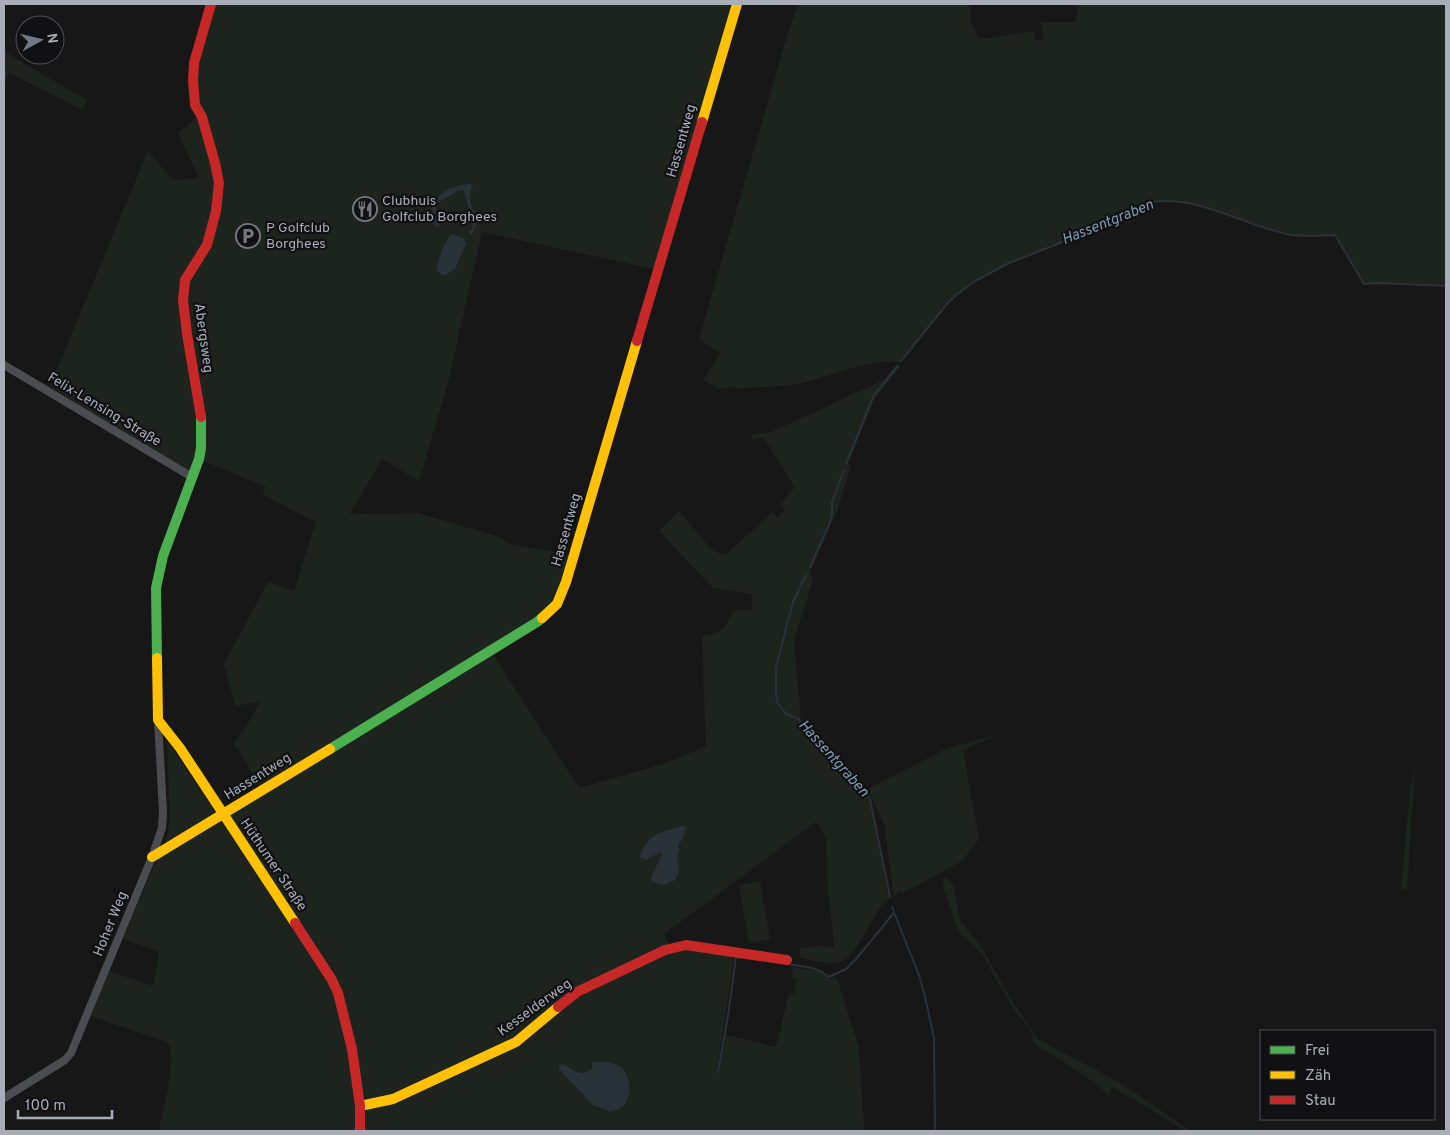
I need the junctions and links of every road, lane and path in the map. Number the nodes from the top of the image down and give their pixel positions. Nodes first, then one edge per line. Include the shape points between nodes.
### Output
1 (211, 4) edge
2 (737, 4) edge
3 (4, 365) edge
4 (192, 476) junction
5 (158, 720) junction
6 (223, 815) junction
7 (152, 857) junction
8 (787, 960) dead end
9 (4, 1098) edge
10 (360, 1106) junction
11 (360, 1131) edge

1 - 4 street, Abergsweg via 194,63 193,80 195,105 202,117 219,183 207,245 185,280 183,300 202,422 199,459
2 - 6 street, Hassentweg via 566,582 556,604 529,626
3 - 4 street, Felix-Lensing-Straße
4 - 5 street via 163,556 156,588
5 - 6 street, Hüthumer Straße
5 - 7 street, Hoher Weg via 163,812 162,828
6 - 7 street, Hassentweg
6 - 10 street, Hüthumer Straße via 338,993 352,1049
7 - 9 street, Hoher Weg via 72,1053
8 - 10 street, Kesselderweg via 686,946 666,950 577,992 516,1042 393,1099
10 - 11 street, Hüthumer Straße

